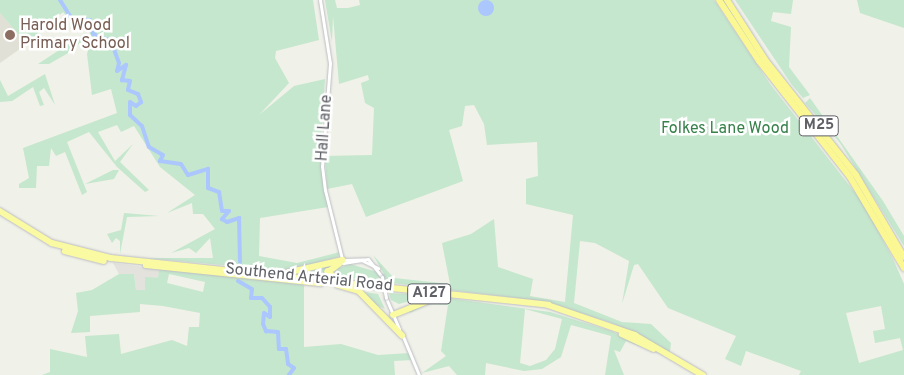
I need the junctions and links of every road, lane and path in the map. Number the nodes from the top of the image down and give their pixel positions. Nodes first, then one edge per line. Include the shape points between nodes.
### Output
1 (320, 0) edge
2 (719, 0) edge
3 (727, 0) edge
4 (866, 201) junction
5 (0, 210) edge
6 (0, 215) edge
7 (904, 257) edge
8 (344, 259) junction
9 (378, 268) junction
10 (904, 268) edge
11 (274, 274) junction
12 (904, 275) edge
13 (361, 283) junction
14 (338, 285) junction
15 (443, 295) junction
16 (392, 313) junction
17 (380, 317) junction
18 (402, 335) junction
19 (419, 375) edge
20 (697, 375) edge
21 (703, 375) edge

1 - 8 street, Hall Lane via 330,63 323,180
2 - 4 highway, M25 via 752,52
3 - 7 highway, M25 via 759,52 853,171
4 - 10 highway, M25
4 - 12 highway, M25
5 - 11 highway, Southend Arterial Road / A127 via 52,243 92,254
6 - 14 highway, Southend Arterial Road / A127 via 51,246 90,258
8 - 9 street via 361,260
8 - 9 street via 366,258
8 - 11 highway
8 - 13 highway via 330,268 329,275
9 - 16 street, bridge
11 - 13 highway, Southend Arterial Road / A127
13 - 21 highway, Southend Arterial Road / A127 via 496,297 562,309 635,335
14 - 15 highway, Southend Arterial Road / A127
14 - 17 highway, A127 via 359,291
15 - 16 highway, A127
15 - 20 highway, Southend Arterial Road / A127 via 568,314 638,341
16 - 17 highway, A127
16 - 18 street
17 - 18 highway, A127
18 - 19 street

